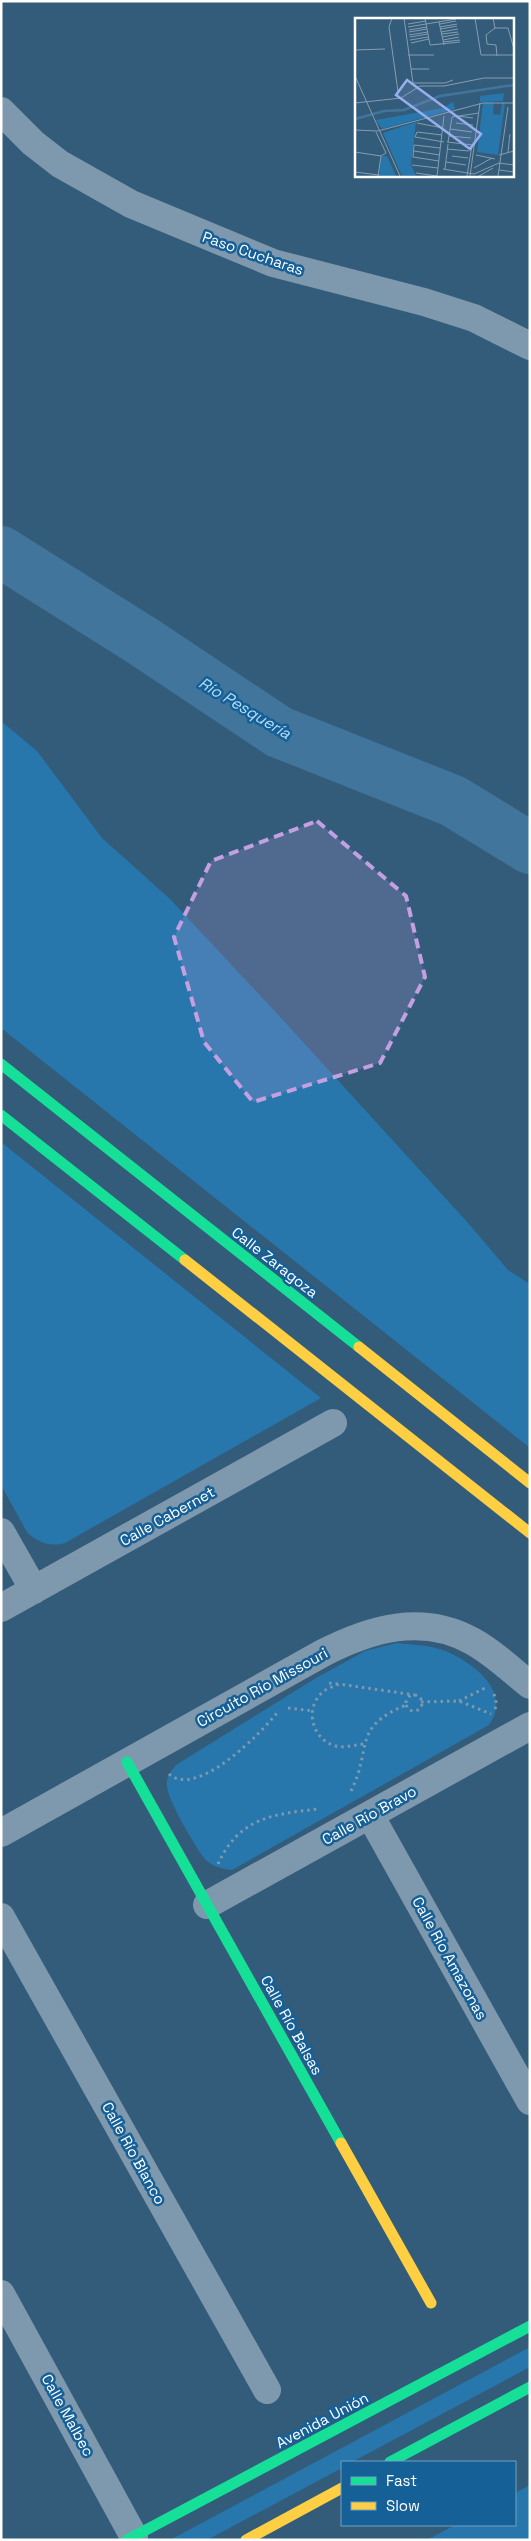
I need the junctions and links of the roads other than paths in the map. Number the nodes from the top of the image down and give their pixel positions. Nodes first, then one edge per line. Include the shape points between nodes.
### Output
1 (1, 110) edge
2 (530, 346) edge
3 (1, 1064) edge
4 (1, 1114) edge
5 (333, 1424) dead end
6 (530, 1483) edge
7 (1, 1532) edge
8 (530, 1533) edge
9 (34, 1590) junction
10 (1, 1608) edge
11 (530, 1686) edge
12 (530, 1726) edge
13 (127, 1762) junction
14 (370, 1815) junction
15 (1, 1832) edge
16 (207, 1905) junction
17 (1, 1917) edge
18 (530, 2101) edge
19 (1, 2294) edge
20 (431, 2302) dead end
21 (530, 2326) edge
22 (530, 2388) edge
23 (266, 2390) dead end
24 (392, 2461) edge
25 (341, 2489) edge
26 (132, 2539) edge
27 (246, 2540) edge

1 - 2 street, Paso Cucharas via 33,143 60,164 132,204 273,263 474,318
3 - 6 street, Calle Zaragoza via 402,1388
4 - 8 street via 383,1411
5 - 9 street, Calle Cabernet
7 - 9 street
9 - 10 street, Calle Cabernet
11 - 13 street, Circuito Río Missouri via 490,1653 463,1637 416,1626 386,1628 362,1634 322,1653
12 - 14 street, Calle Río Bravo
13 - 15 street, Circuito Río Missouri
13 - 16 street, Calle Río Balsas
14 - 16 street, Calle Río Bravo
14 - 18 street, Calle Río Amazonas
16 - 20 street, Calle Río Balsas
17 - 23 street, Calle Río Blanco
19 - 26 street, Calle Malbec
21 - 26 street, Avenida Unión
22 - 24 street
25 - 27 street

